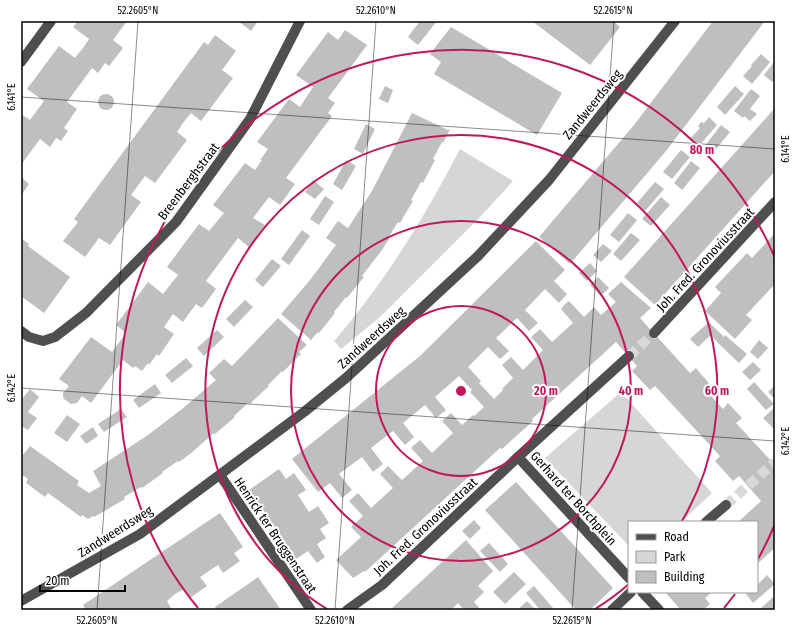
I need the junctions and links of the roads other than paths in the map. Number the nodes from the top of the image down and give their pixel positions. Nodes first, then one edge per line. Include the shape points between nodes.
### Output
1 (51, 21) edge
2 (300, 21) edge
3 (673, 22) edge
4 (21, 62) edge
5 (775, 202) edge
6 (21, 331) edge
7 (654, 333) tunnel mouth
8 (629, 356) tunnel mouth
9 (518, 457) junction
10 (220, 474) junction
11 (726, 505) tunnel mouth
12 (707, 521) edge
13 (628, 577) edge
14 (631, 593) edge
15 (643, 593) edge
16 (21, 601) edge
17 (311, 610) edge
18 (347, 610) edge
19 (612, 610) edge
20 (659, 610) edge

1 - 4 street
2 - 6 street, Breenberghstraat via 250,119 176,222 86,313 55,337 43,341 29,337
3 - 10 street, Zandweerdsweg via 549,180 478,256 346,378
5 - 7 street, Joh. Fred. Gronoviusstraat
8 - 9 street, Gerhard ter Borchplein
9 - 13 street, Gerhard ter Borchplein
9 - 18 street, Joh. Fred. Gronoviusstraat via 382,585
10 - 16 street, Zandweerdsweg via 140,534
10 - 17 street, Henrick ter Bruggenstraat
11 - 12 street
14 - 19 street
15 - 20 street

